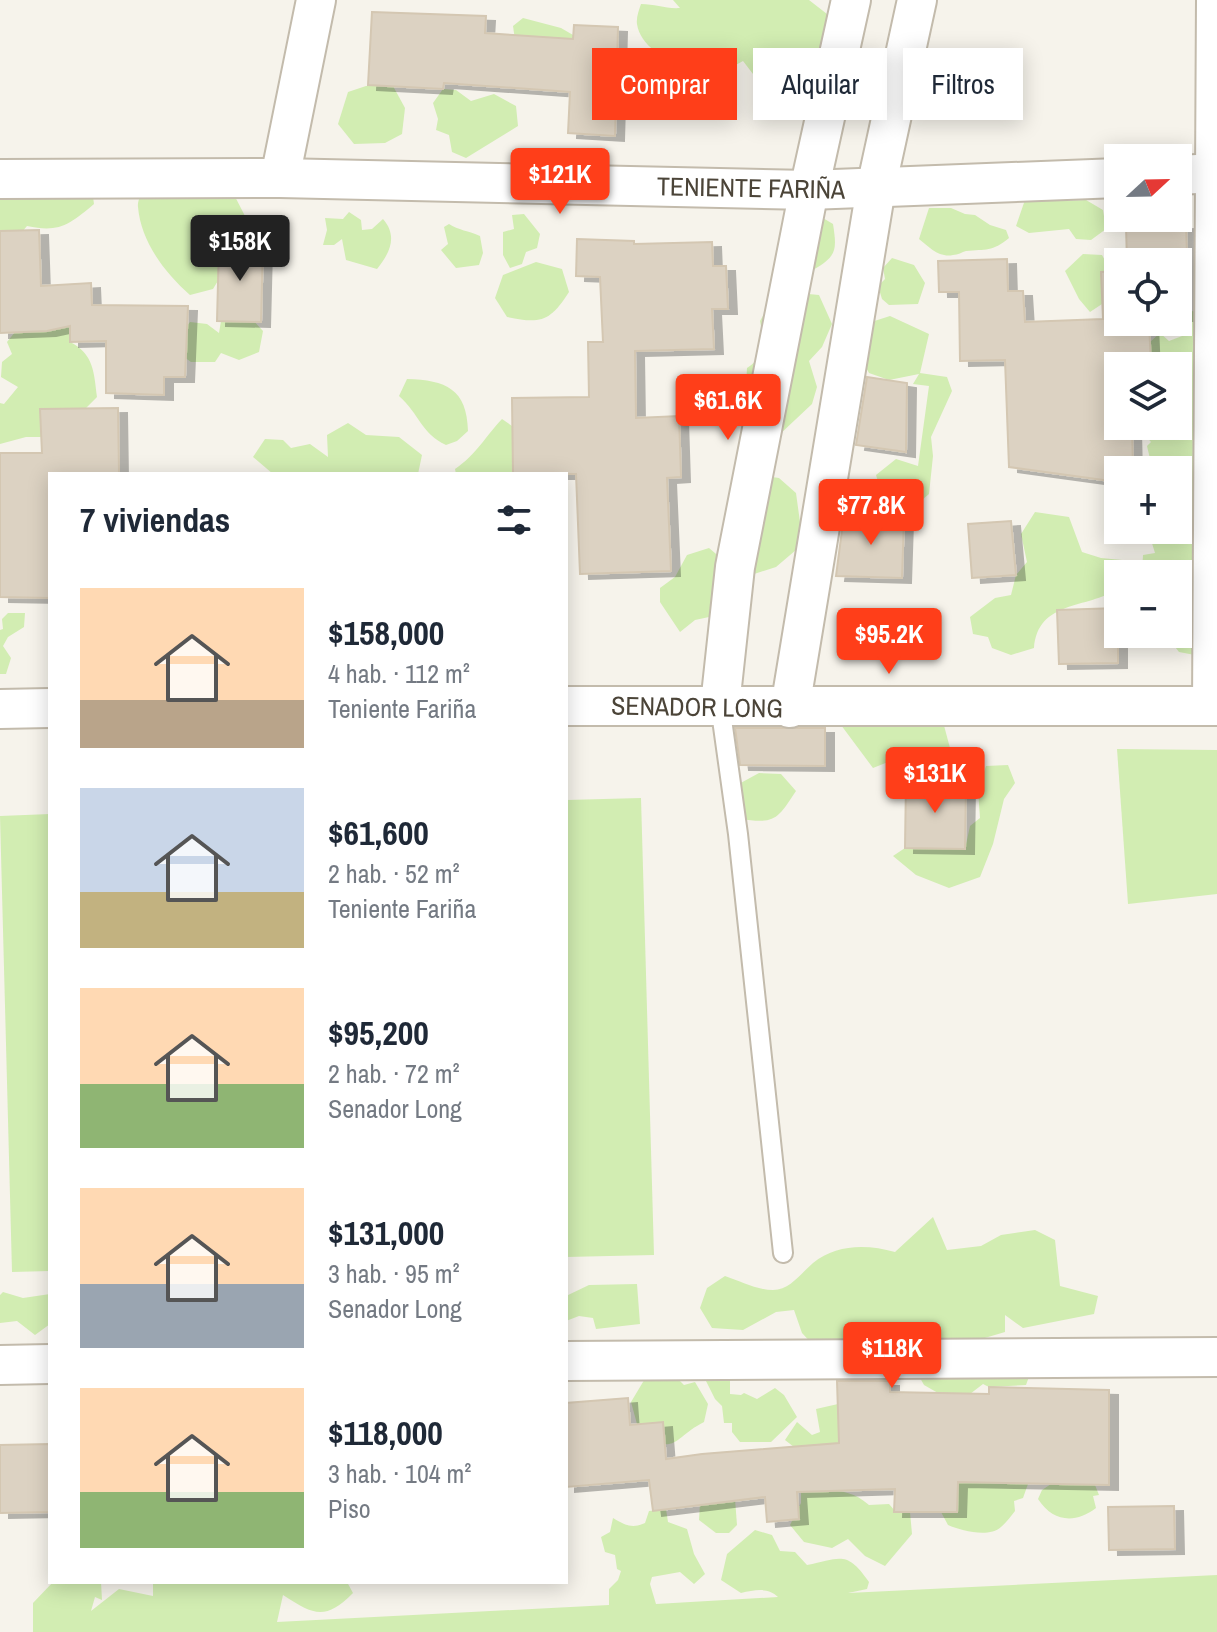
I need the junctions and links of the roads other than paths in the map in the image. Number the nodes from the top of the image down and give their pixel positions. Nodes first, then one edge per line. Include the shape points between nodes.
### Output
1 (316, 0) edge
2 (851, 0) edge
3 (917, 0) edge
4 (1216, 0) edge
5 (1217, 173) edge
6 (1192, 174) edge
7 (280, 178) junction
8 (0, 179) edge
9 (1104, 179) edge
10 (876, 188) junction
11 (809, 190) junction
12 (720, 705) junction
13 (568, 706) edge
14 (1215, 706) edge
15 (48, 708) edge
16 (790, 708) junction
17 (0, 709) edge
18 (783, 1253) dead end
19 (1217, 1357) edge
20 (568, 1361) edge
21 (48, 1364) edge
22 (0, 1365) edge

1 - 7 street
2 - 11 street
3 - 10 street
4 - 5 street
5 - 6 street
5 - 14 street
7 - 8 street, TENIENTE FARIÑA
7 - 11 street, TENIENTE FARIÑA
9 - 10 street, TENIENTE FARIÑA
10 - 11 street, TENIENTE FARIÑA
10 - 16 street
11 - 12 street via 735,567
12 - 13 street, SENADOR LONG
12 - 16 street, SENADOR LONG
12 - 18 lane
14 - 16 street, SENADOR LONG
15 - 17 street
19 - 20 street
21 - 22 street

